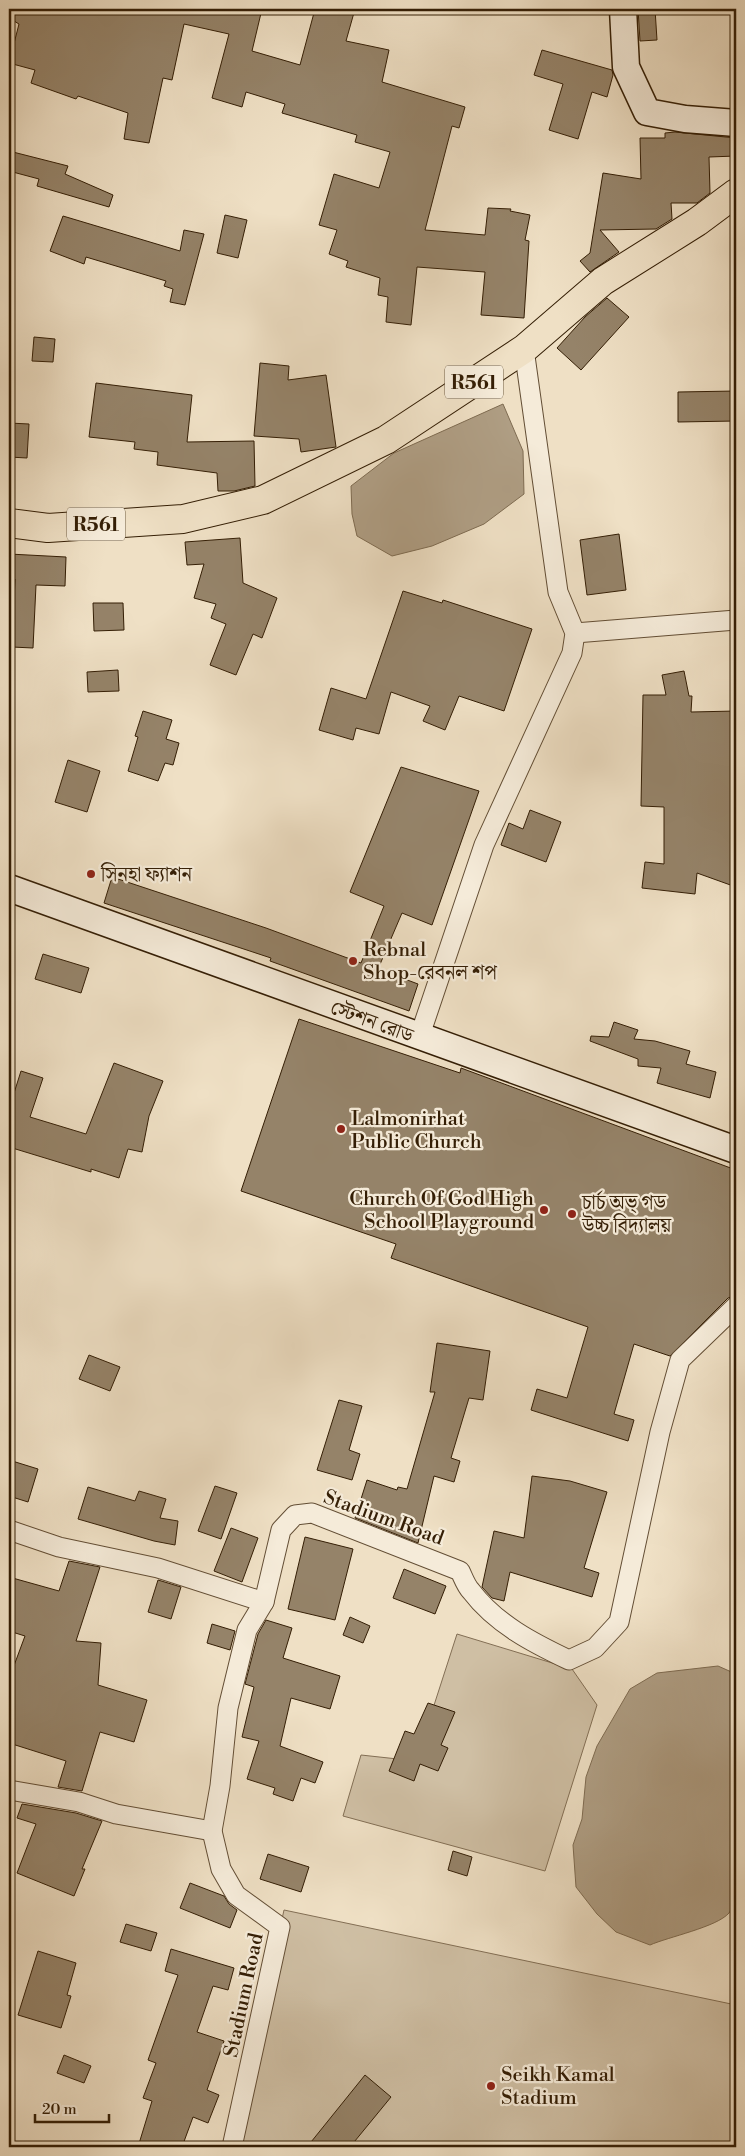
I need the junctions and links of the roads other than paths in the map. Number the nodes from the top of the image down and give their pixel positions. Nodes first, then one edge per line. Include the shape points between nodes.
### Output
1 (622, 9) edge
2 (736, 123) edge
3 (736, 193) edge
4 (524, 349) junction
5 (9, 524) edge
6 (736, 620) edge
7 (575, 633) junction
8 (9, 888) edge
9 (420, 1038) junction
10 (736, 1150) edge
11 (736, 1306) edge
12 (9, 1530) edge
13 (264, 1602) junction
14 (9, 1790) edge
15 (212, 1831) junction
16 (232, 2147) edge

1 - 2 main road via 626,67 647,112
3 - 4 main road, R561 via 697,222 603,281
4 - 5 main road, R561 via 386,440 262,500 183,519 48,528
4 - 7 street via 558,592
6 - 7 street
7 - 9 street via 572,653 484,845
8 - 9 main road, স্টেশন রোড
9 - 10 main road, স্টেশন রোড
11 - 13 street, Stadium Road via 680,1360 660,1432 619,1622 596,1648 569,1660 552,1652 526,1639 494,1614 470,1591 460,1571 312,1513 296,1516 281,1530
12 - 13 street via 59,1547 158,1568
13 - 15 street, Stadium Road via 247,1630 228,1708
14 - 15 street
15 - 16 street, Stadium Road via 221,1869 236,1895 280,1927

